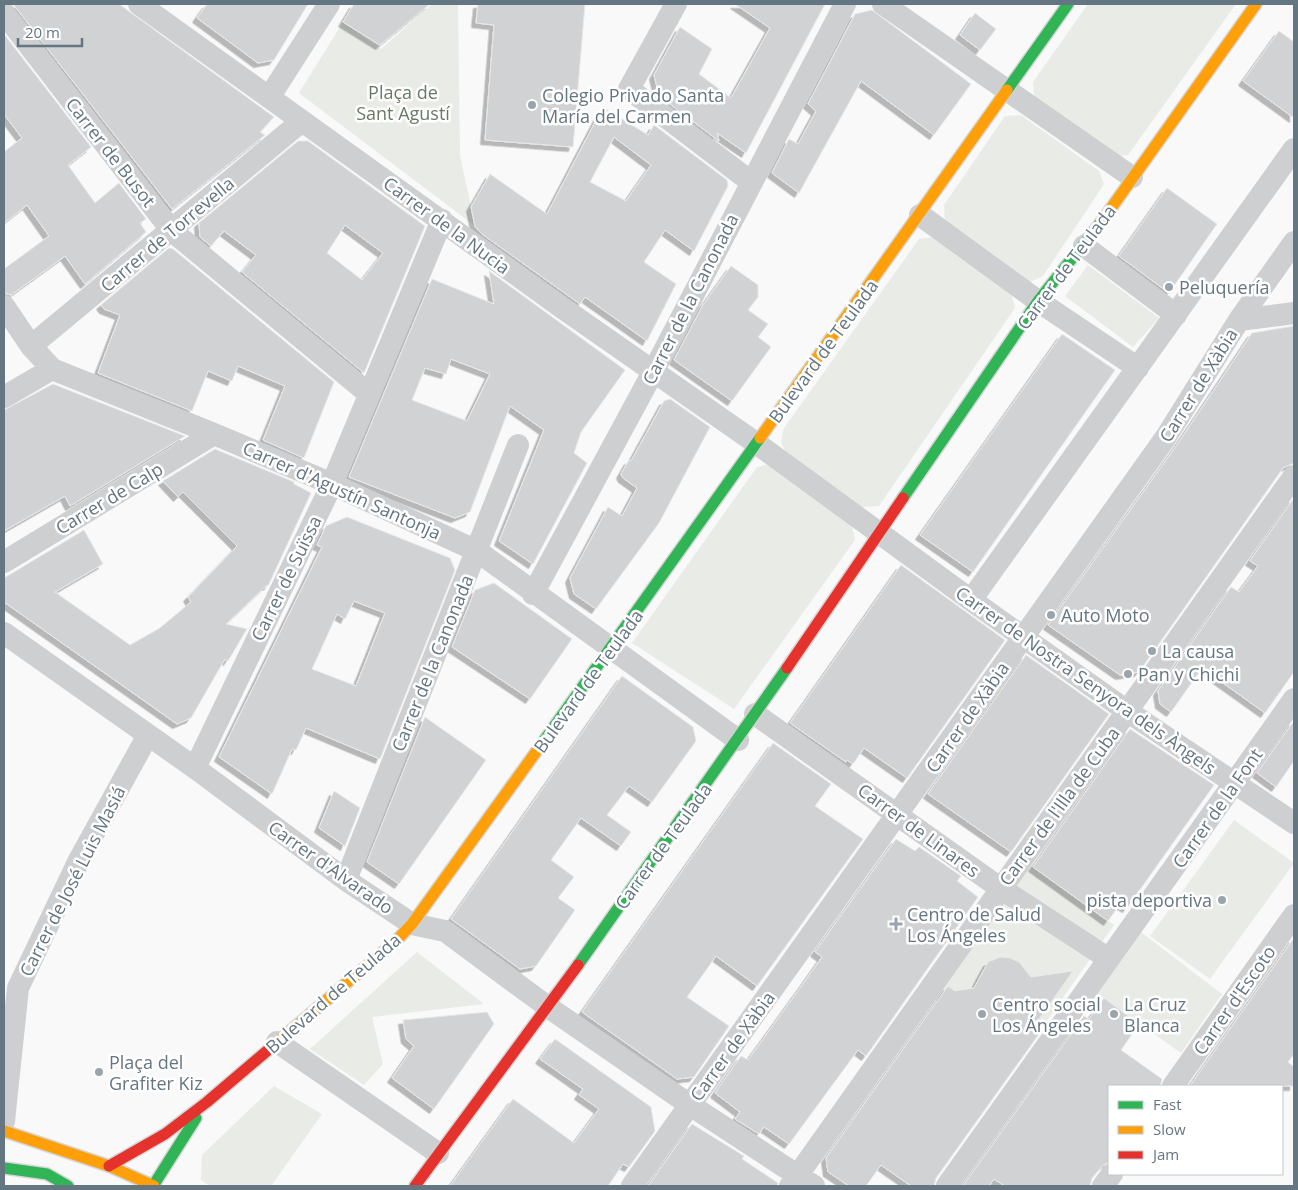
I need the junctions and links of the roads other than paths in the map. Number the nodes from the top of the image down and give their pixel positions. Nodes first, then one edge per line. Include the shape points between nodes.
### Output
1 (329, 4) edge
2 (676, 4) edge
3 (845, 4) edge
4 (882, 4) edge
5 (1068, 4) edge
6 (1256, 4) edge
7 (146, 6) edge
8 (4, 14) edge
9 (1007, 91) junction
10 (270, 96) junction
11 (302, 121) junction
12 (1294, 149) edge
13 (1132, 177) junction
14 (751, 182) junction
15 (920, 215) junction
16 (442, 220) junction
17 (172, 231) junction
18 (1294, 242) edge
19 (1084, 246) junction
20 (1038, 301) junction
21 (4, 306) edge
22 (1294, 312) edge
23 (1176, 315) junction
24 (1238, 320) junction
25 (31, 346) junction
26 (1138, 368) junction
27 (52, 369) junction
28 (653, 372) junction
29 (369, 394) junction
30 (4, 397) edge
31 (214, 434) junction
32 (756, 443) junction
33 (518, 445) dead end
34 (1294, 476) edge
35 (332, 484) junction
36 (880, 534) junction
37 (477, 551) junction
38 (4, 562) edge
39 (533, 594) junction
40 (971, 600) junction
41 (4, 633) edge
42 (1024, 636) junction
43 (611, 649) junction
44 (1294, 699) edge
45 (1127, 710) junction
46 (755, 714) junction
47 (148, 735) junction
48 (738, 740) junction
49 (195, 768) junction
50 (1234, 784) junction
51 (898, 814) junction
52 (1294, 824) edge
53 (346, 880) junction
54 (1000, 888) junction
55 (1294, 915) edge
56 (412, 924) junction
57 (1109, 959) junction
58 (548, 1006) junction
59 (277, 1042) junction
60 (1175, 1085) edge
61 (207, 1102) junction
62 (690, 1105) junction
63 (4, 1121) edge
64 (4, 1131) edge
65 (438, 1153) junction
66 (109, 1166) junction
67 (4, 1168) edge
68 (1111, 1175) edge
69 (801, 1182) edge
70 (68, 1186) edge
71 (153, 1186) edge
72 (415, 1186) edge
73 (632, 1186) edge
74 (947, 1186) edge
75 (1103, 1186) edge

1 - 10 street
2 - 14 street via 629,89
3 - 14 street, Carrer de la Canonada
4 - 9 street
5 - 9 main road, Bulevard de Teulada
6 - 13 main road, Carrer de Teulada
7 - 10 street, Carrer de la Nucia
8 - 17 street, Carrer de Busot
9 - 13 street
9 - 15 main road, Bulevard de Teulada
10 - 11 street, Carrer de la Nucia
11 - 16 street, Carrer de la Nucia
11 - 17 street, Carrer de Torrevella
12 - 23 street
13 - 19 main road, Carrer de Teulada
14 - 28 street, Carrer de la Canonada
15 - 20 street
15 - 32 main road, Bulevard de Teulada
16 - 28 street, Carrer de la Nucia
16 - 29 street, Carrer de Suïssa
17 - 25 street, Carrer de Torrevella
17 - 29 street, Carrer de Busot
18 - 24 street, Carrer de Xàbia
19 - 20 main road, Carrer de Teulada
19 - 23 street
20 - 26 street
20 - 36 main road, Carrer de Teulada
21 - 25 street
22 - 24 street
23 - 26 street
24 - 42 street, Carrer de Xàbia via 1166,437
25 - 27 street
26 - 40 street
27 - 30 street
27 - 31 street, Carrer d'Agustín Santonja
28 - 32 street, Carrer de la Nucia
28 - 39 street, Carrer de la Canonada
29 - 35 street, Carrer de Suïssa
31 - 35 street, Carrer d'Agustín Santonja
31 - 38 street, Carrer de Calp
32 - 36 street
32 - 43 main road, Bulevard de Teulada
33 - 37 street, Carrer de la Canonada
34 - 45 street, Carrer de l'Illa de Cuba
35 - 37 street, Carrer d'Agustín Santonja
35 - 49 street, Carrer de Suïssa
36 - 40 street, Carrer de Nostra Senyora dels Àngels
36 - 46 main road, Carrer de Teulada
37 - 39 street, Carrer d'Agustín Santonja
37 - 53 street, Carrer de la Canonada
39 - 43 street, Carrer d'Agustín Santonja
40 - 42 street, Carrer de Nostra Senyora dels Àngels
41 - 47 street, Carrer d'Alvarado
42 - 45 street, Carrer de Nostra Senyora dels Àngels
42 - 51 street, Carrer de Xàbia
43 - 48 street, Carrer d'Agustín Santonja
43 - 56 main road, Bulevard de Teulada
44 - 50 street, Carrer de la Font
45 - 50 street, Carrer de Nostra Senyora dels Àngels
45 - 54 street, Carrer de l'Illa de Cuba
46 - 48 main road, Carrer de Teulada
46 - 51 street, Carrer de Linares
47 - 49 street, Carrer d'Alvarado
47 - 63 street, Carrer de José Luis Masiá via 79,860 18,988
48 - 58 main road, Carrer de Teulada
49 - 53 street, Carrer d'Alvarado
50 - 52 street, Carrer de Nostra Senyora dels Àngels
50 - 57 street, Carrer de la Font
51 - 54 street, Carrer de Linares
51 - 62 street, Carrer de Xàbia
53 - 56 street, Carrer d'Alvarado
54 - 57 street, Carrer de Linares
54 - 69 street, Carrer de l'Illa de Cuba
55 - 60 street, Carrer d'Escoto
56 - 58 street, Carrer d'Alvarado via 444,931
56 - 59 main road, Bulevard de Teulada
57 - 74 street, Carrer de la Font
58 - 62 street, Carrer d'Alvarado
58 - 65 main road, Carrer de Teulada
59 - 61 main road, Bulevard de Teulada
59 - 65 street
61 - 66 main road, Bulevard de Teulada via 164,1134
61 - 71 main road, Bulevard de Teulada
62 - 69 street, Carrer d'Alvarado
62 - 73 street, Carrer de Xàbia
64 - 66 main road
65 - 72 main road, Carrer de Teulada
66 - 71 main road
67 - 70 main road via 47,1174
68 - 75 street

